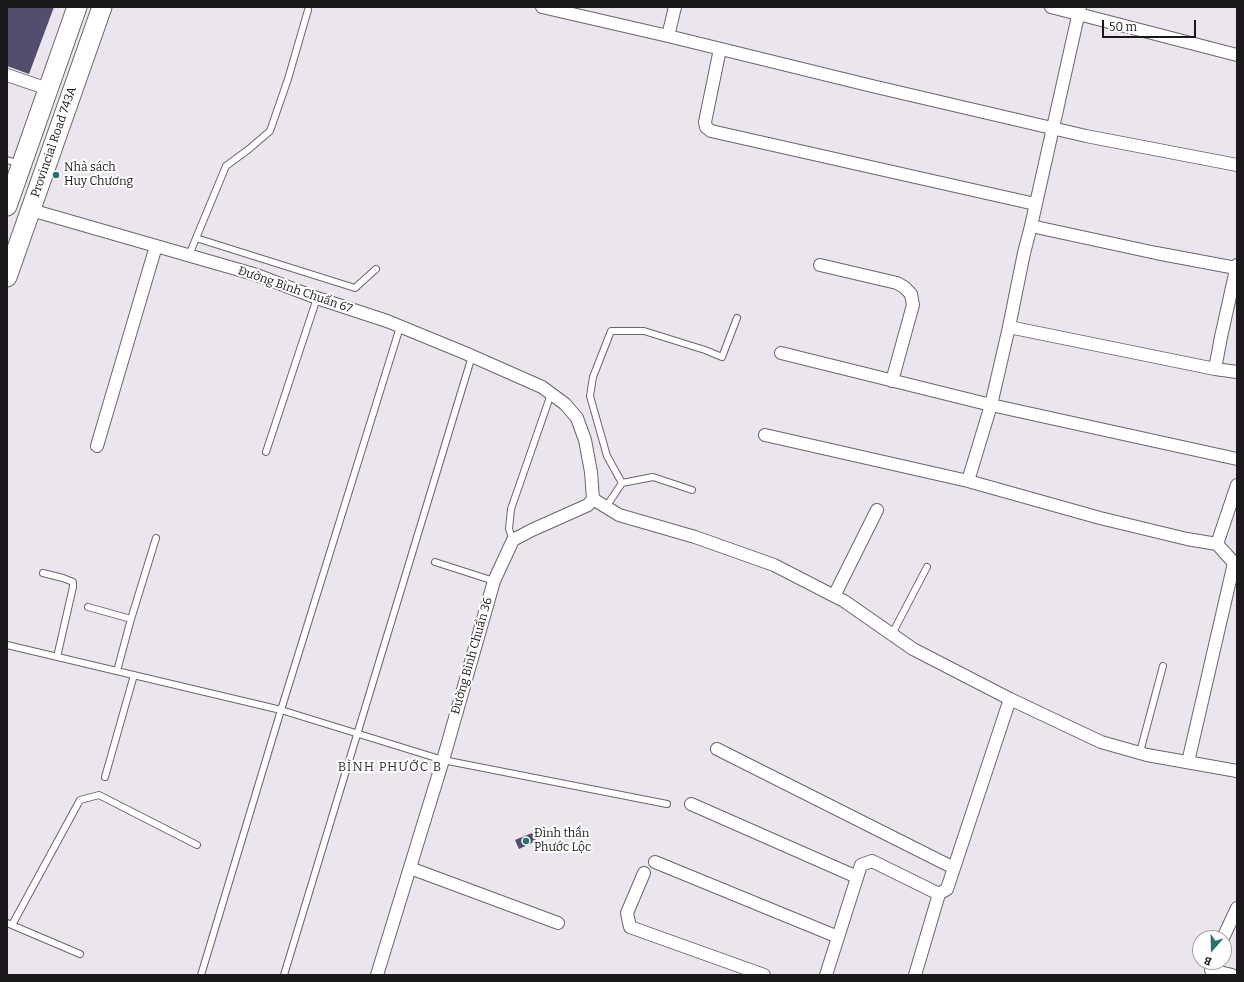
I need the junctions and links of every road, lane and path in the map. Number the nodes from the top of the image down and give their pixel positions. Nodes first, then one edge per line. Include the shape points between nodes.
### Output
1 (77, 7) edge
2 (102, 7) edge
3 (542, 7) edge
4 (675, 7) edge
5 (1051, 7) edge
6 (308, 10) dead end
7 (1079, 11) edge
8 (668, 36) junction
9 (720, 49) junction
10 (1237, 55) edge
11 (7, 75) edge
12 (48, 89) junction
13 (1053, 128) junction
14 (14, 163) edge
15 (1237, 165) edge
16 (1035, 204) junction
17 (7, 206) edge
18 (30, 210) junction
19 (1031, 226) junction
20 (196, 238) junction
21 (156, 246) junction
22 (189, 255) junction
23 (820, 265) dead end
24 (1237, 266) edge
25 (376, 268) dead end
26 (7, 277) edge
27 (317, 298) junction
28 (737, 318) dead end
29 (400, 327) junction
30 (1009, 327) junction
31 (781, 354) dead end
32 (472, 356) junction
33 (1215, 369) junction
34 (1237, 372) edge
35 (892, 381) junction
36 (551, 394) junction
37 (991, 405) junction
38 (765, 435) dead end
39 (97, 446) dead end
40 (266, 452) dead end
41 (1237, 460) edge
42 (968, 482) junction
43 (622, 483) junction
44 (1237, 485) edge
45 (692, 490) dead end
46 (593, 499) junction
47 (606, 507) junction
48 (877, 510) dead end
49 (156, 538) dead end
50 (513, 540) junction
51 (1217, 544) junction
52 (434, 562) dead end
53 (927, 567) dead end
54 (43, 573) dead end
55 (494, 581) junction
56 (834, 596) junction
57 (88, 607) dead end
58 (132, 619) junction
59 (892, 634) junction
60 (7, 646) edge
61 (57, 657) junction
62 (1164, 666) dead end
63 (117, 671) junction
64 (134, 675) junction
65 (1010, 699) junction
66 (281, 710) junction
67 (358, 734) junction
68 (717, 749) dead end
69 (1140, 752) junction
70 (443, 760) junction
71 (1188, 762) junction
72 (1237, 771) edge
73 (104, 777) dead end
74 (667, 804) dead end
75 (690, 804) dead end
76 (196, 846) dead end
77 (655, 862) dead end
78 (410, 868) junction
79 (954, 868) junction
80 (644, 874) dead end
81 (857, 877) junction
82 (939, 894) junction
83 (1237, 908) edge
84 (558, 923) dead end
85 (9, 924) edge
86 (1227, 930) edge
87 (838, 937) junction
88 (80, 954) dead end
89 (1214, 970) edge
90 (201, 975) edge
91 (284, 975) edge
92 (377, 975) edge
93 (764, 975) edge
94 (826, 975) edge
95 (915, 975) edge
96 (1232, 975) edge

1 - 12 main road, Provincial Road 743A
2 - 18 main road, Provincial Road 743A
3 - 8 street
4 - 8 street
5 - 7 street
6 - 20 lane via 270,131 226,166
7 - 10 street
7 - 13 street
8 - 9 street
9 - 13 street
9 - 16 street via 705,122 711,131
11 - 12 street
12 - 14 main road, Provincial Road 743A
13 - 15 street
13 - 16 street
14 - 17 main road, Provincial Road 743A
16 - 19 street
18 - 21 street, Đường Bình Chuẩn 67
18 - 26 main road, Provincial Road 743A
19 - 24 street
19 - 30 street
20 - 22 lane
20 - 25 lane via 355,288
21 - 22 street, Đường Bình Chuẩn 67
21 - 39 street
22 - 27 street, Đường Bình Chuẩn 67 via 257,275
23 - 35 street via 897,283 911,294 913,305
24 - 33 street
27 - 29 street, Đường Bình Chuẩn 67
27 - 40 lane
28 - 43 lane via 722,357 644,331 611,331 593,377 590,396 607,456
29 - 32 street, Đường Bình Chuẩn 67
29 - 66 lane
30 - 33 street
30 - 37 street
31 - 35 street
32 - 36 street, Đường Bình Chuẩn 67 via 542,387
32 - 67 lane
33 - 34 street
35 - 37 street
36 - 46 street via 565,404 577,418 585,440
36 - 50 lane via 511,509 508,529
37 - 41 street
37 - 42 street
38 - 42 street
42 - 51 street via 1180,538
43 - 45 lane via 653,477
43 - 47 lane
44 - 51 street
46 - 47 street
46 - 50 street via 588,505
47 - 56 street via 619,515 695,537 774,565
48 - 56 street
49 - 58 lane
50 - 55 street, Đường Bình Chuẩn 36
51 - 71 street via 1234,564
52 - 55 lane
53 - 59 lane
54 - 61 lane via 73,582
55 - 70 street, Đường Bình Chuẩn 36
56 - 59 street
57 - 58 lane
58 - 63 lane
59 - 65 street via 913,649
60 - 61 lane
61 - 63 lane
62 - 69 lane
63 - 64 lane
64 - 66 lane
64 - 73 lane
65 - 69 street via 1101,742
65 - 79 street
66 - 67 lane
66 - 90 lane
67 - 70 lane
67 - 91 lane
68 - 79 street
69 - 71 street
70 - 74 lane
70 - 78 street, Đường Bình Chuẩn 36
71 - 72 street
75 - 81 street
76 - 85 lane via 99,795 80,800
77 - 87 street
78 - 84 street
78 - 92 street, Đường Bình Chuẩn 36
79 - 82 street via 947,889
80 - 93 street via 627,913 630,927
81 - 82 street via 861,865 872,861
81 - 87 street
82 - 95 street
83 - 86 street
85 - 88 lane
87 - 94 street
89 - 96 street

